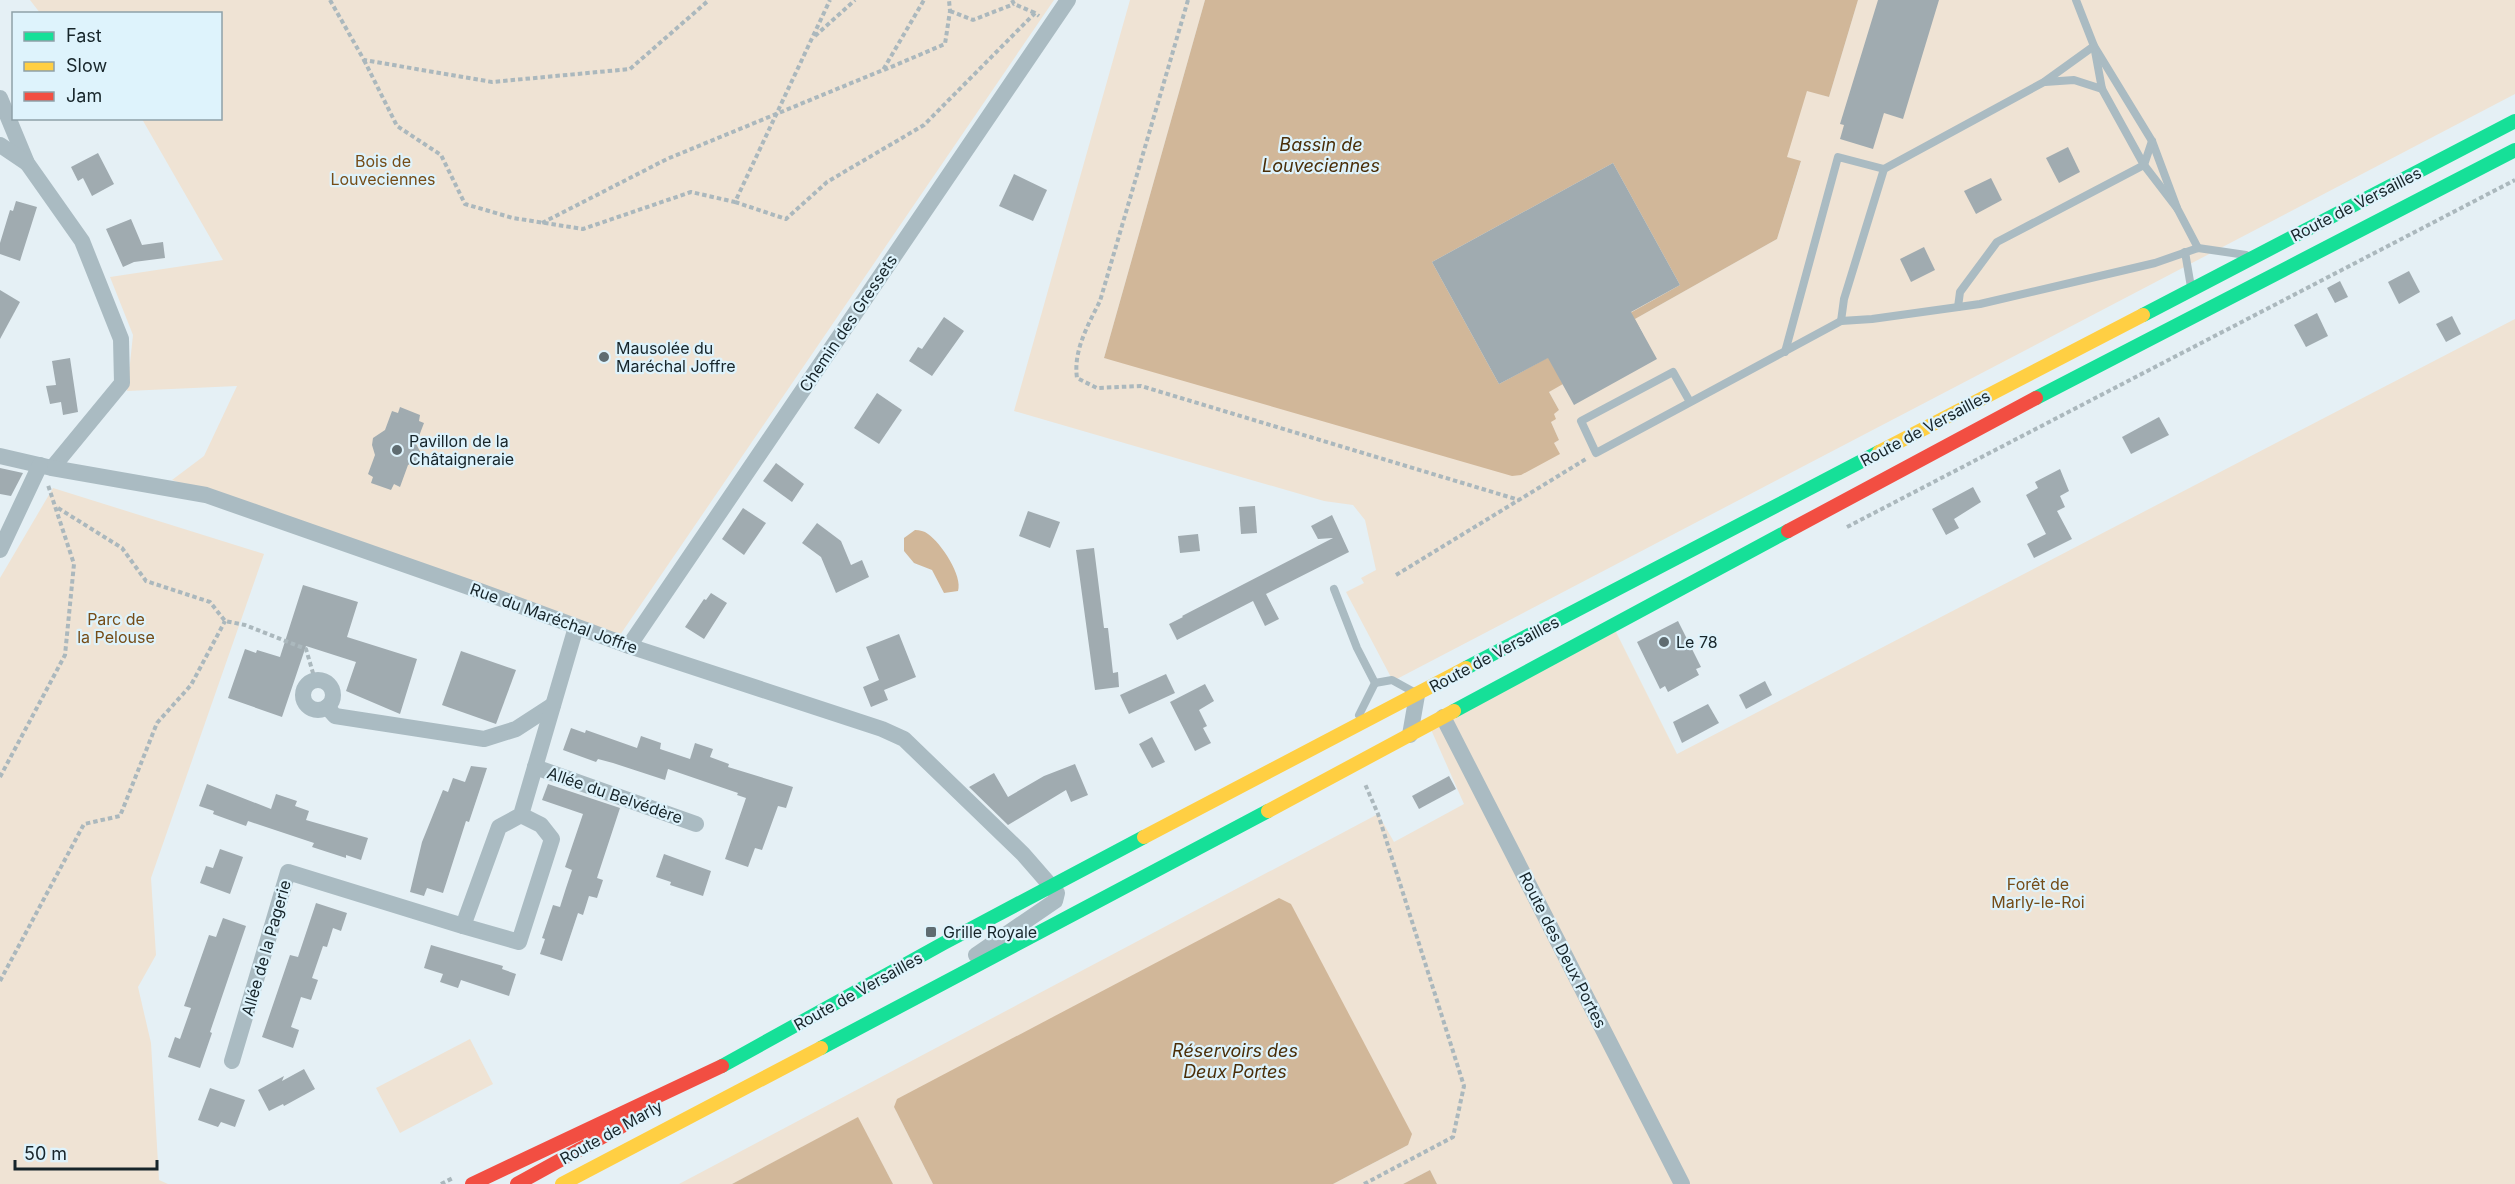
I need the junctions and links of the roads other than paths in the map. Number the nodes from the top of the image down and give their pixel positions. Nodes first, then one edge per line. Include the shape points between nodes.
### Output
1 (1068, 0) edge
2 (2076, 0) edge
3 (2094, 46) junction
4 (2044, 82) junction
5 (2102, 89) junction
6 (0, 98) edge
7 (2515, 121) edge
8 (2152, 141) junction
9 (0, 145) edge
10 (2515, 150) edge
11 (27, 163) junction
12 (2144, 165) junction
13 (1884, 168) junction
14 (2177, 208) junction
15 (2198, 248) junction
16 (2185, 252) junction
17 (2254, 256) junction
18 (2191, 290) junction
19 (1958, 307) junction
20 (1841, 321) junction
21 (1785, 352) junction
22 (1690, 402) junction
23 (0, 456) edge
24 (46, 466) junction
25 (0, 550) edge
26 (1334, 589) dead end
27 (576, 627) junction
28 (629, 646) junction
29 (1375, 683) junction
30 (1417, 695) junction
31 (553, 705) junction
32 (327, 707) junction
33 (1443, 717) junction
34 (1352, 727) junction
35 (1410, 735) junction
36 (535, 767) junction
37 (520, 815) junction
38 (696, 824) dead end
39 (1051, 886) junction
40 (463, 926) junction
41 (953, 979) junction
42 (232, 1061) dead end
43 (702, 1077) junction
44 (472, 1184) edge
45 (517, 1184) edge
46 (562, 1184) edge
47 (1682, 1184) edge

1 - 28 street, Chemin des Gressets
2 - 3 lane
3 - 4 lane
3 - 5 lane
3 - 8 lane
4 - 5 lane via 2074,80
4 - 13 lane
5 - 12 lane
6 - 11 street
7 - 17 main road, Route de Versailles
8 - 12 lane
8 - 14 lane
9 - 11 street
10 - 33 main road, Route de Versailles via 2008,413
11 - 24 street via 82,241 122,339 122,383
12 - 14 lane
12 - 19 lane via 1997,242 1960,292
13 - 20 lane via 1844,299
13 - 21 lane via 1838,157
14 - 15 lane
15 - 16 lane
15 - 17 lane
16 - 18 lane
16 - 19 lane via 2155,263
17 - 18 main road, Route de Versailles
18 - 30 main road, Route de Versailles
19 - 20 lane
20 - 21 lane
21 - 22 lane
22 - 22 lane via 1596,453 1581,422 1673,372
23 - 24 street, Rue du Maréchal Joffre
24 - 25 street
24 - 27 street, Rue du Maréchal Joffre via 206,495
26 - 29 lane
27 - 28 street, Rue du Maréchal Joffre
27 - 31 street
28 - 39 street, Rue du Maréchal Joffre via 904,739
29 - 30 lane via 1392,680
29 - 34 lane
30 - 34 main road, Route de Versailles
30 - 35 street
31 - 32 street via 516,729 484,739 335,716
31 - 36 street
32 - 32 street via 314,709 304,701 304,688 315,680 327,683 333,695
33 - 35 main road, Route de Versailles
33 - 47 street, Route des Deux Portes
34 - 39 main road, Route de Versailles
35 - 41 main road, Route de Versailles
36 - 37 street
36 - 38 street, Allée du Belvédère
37 - 40 street via 499,827
37 - 40 street via 541,825 552,839 519,942
39 - 41 street via 1057,893 1055,901 977,954
39 - 43 main road, Route de Versailles
40 - 42 street, Allée de la Pagerie via 288,872
41 - 46 main road, Route de Versailles
43 - 44 main road, Route de Versailles
43 - 45 main road, Route de Marly via 676,1096

